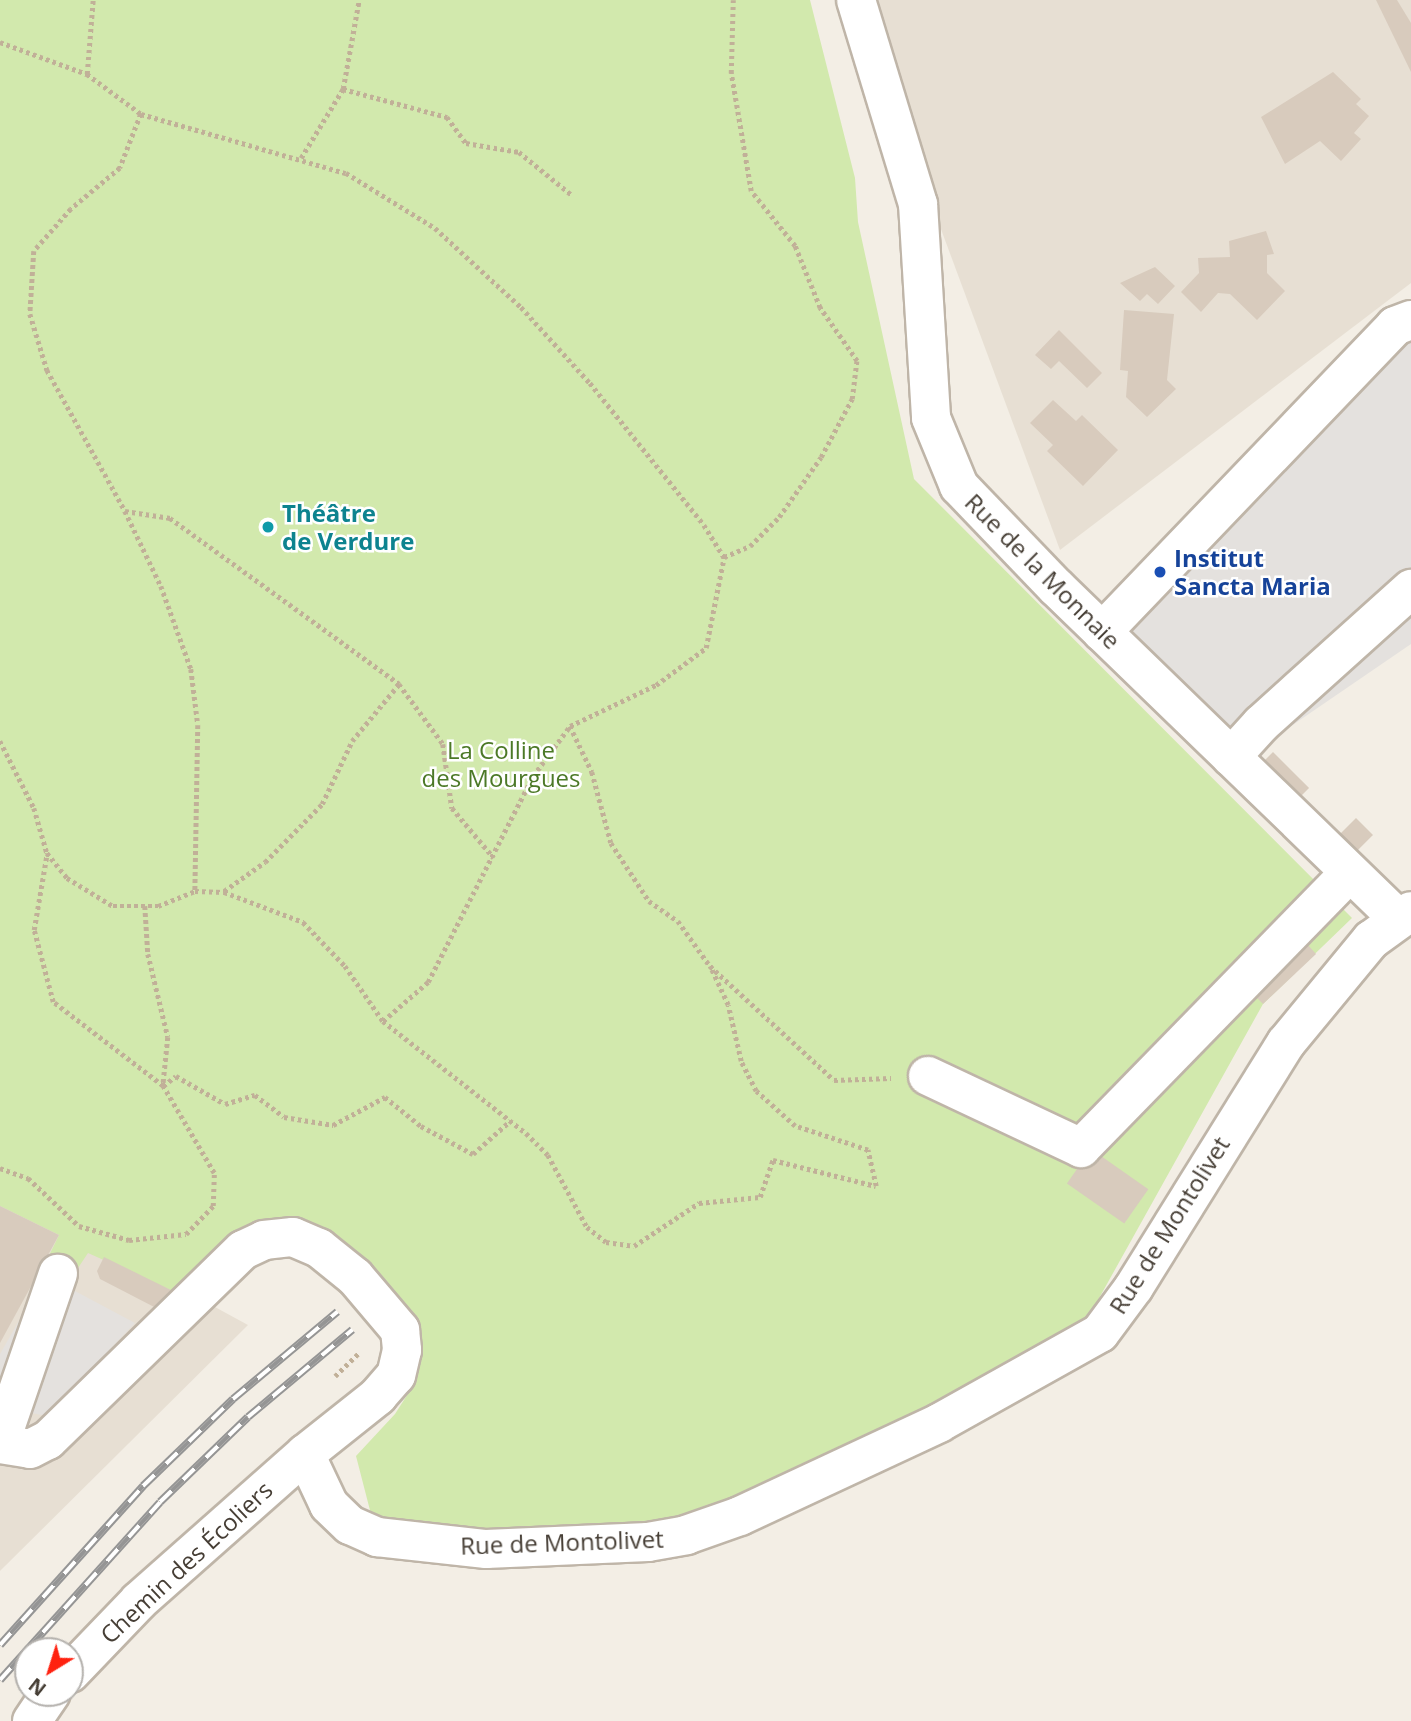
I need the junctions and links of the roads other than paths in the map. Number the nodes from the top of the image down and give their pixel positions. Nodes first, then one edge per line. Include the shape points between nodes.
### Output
1 (856, 0) edge
2 (1411, 320) edge
3 (1411, 589) edge
4 (1102, 632) junction
5 (1231, 757) junction
6 (1349, 873) junction
7 (1404, 914) edge
8 (928, 1076) road end
9 (58, 1274) dead end
10 (0, 1443) edge
11 (304, 1454) junction
12 (84, 1658) edge

1 - 4 street, Rue de la Monnaie via 918,204 931,418 943,454 959,486 983,513
2 - 4 street via 1395,326
3 - 5 street via 1261,724
4 - 5 street, Rue de la Monnaie
5 - 6 street, Rue de la Monnaie
6 - 7 street, Rue de la Monnaie
6 - 8 street via 1081,1149
7 - 11 street, Rue de Montolivet via 1371,940 1286,1043 1134,1287 1100,1333 818,1483 686,1535 648,1542 486,1549 377,1537 350,1525 329,1505
9 - 10 street
10 - 11 street via 30,1449 48,1440 243,1250 264,1240 293,1237 319,1248 355,1278 400,1329 402,1350 396,1375 378,1396
11 - 12 street, Chemin des Écoliers via 139,1601

